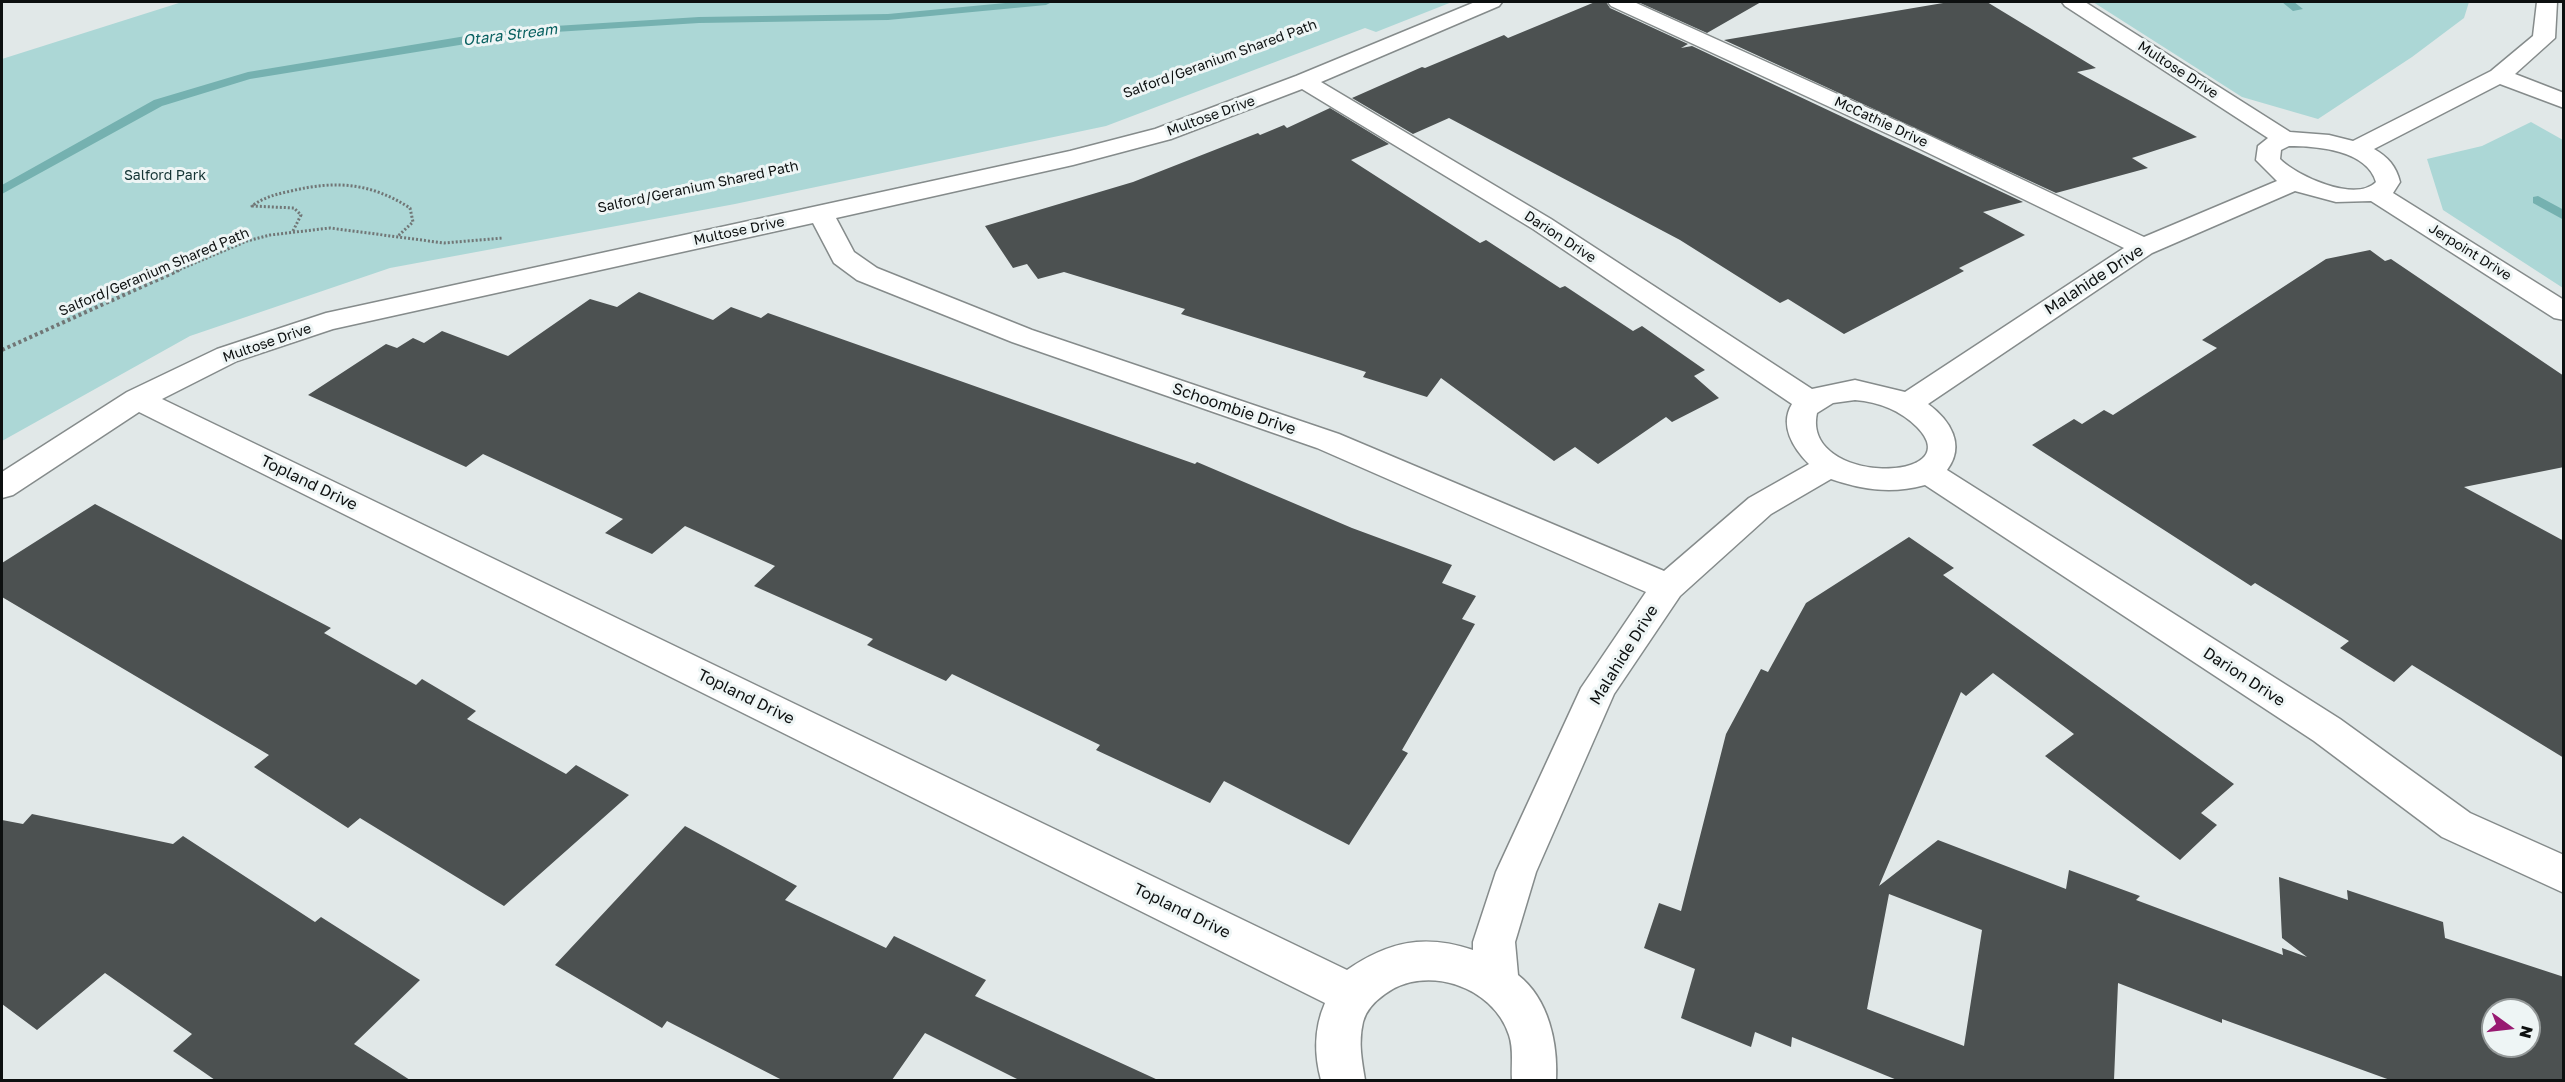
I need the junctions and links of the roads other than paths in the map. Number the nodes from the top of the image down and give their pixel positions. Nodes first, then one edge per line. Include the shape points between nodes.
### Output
1 (1492, 2) edge
2 (1618, 2) edge
3 (2072, 2) edge
4 (2547, 2) edge
5 (2499, 76) junction
6 (1304, 81) junction
7 (2564, 101) edge
8 (2285, 139) junction
9 (2354, 150) junction
10 (2296, 182) junction
11 (2376, 192) junction
12 (821, 213) junction
13 (2143, 247) junction
14 (2564, 312) edge
15 (138, 399) junction
16 (1810, 402) junction
17 (1906, 405) junction
18 (1831, 465) junction
19 (1928, 472) junction
20 (2, 487) edge
21 (1668, 587) junction
22 (2564, 875) edge
23 (1497, 983) junction
24 (1353, 995) junction
25 (1343, 1080) edge
26 (1534, 1080) edge

1 - 6 street, Multose Drive
2 - 13 street, McCathie Drive
3 - 8 street, Multose Drive
4 - 5 street via 2544,38
5 - 7 street
5 - 9 street
6 - 12 street, Multose Drive via 1140,140
6 - 16 street, Darion Drive via 1542,224
8 - 9 street via 2313,139
8 - 10 street via 2270,146 2268,160
9 - 11 street via 2373,160 2387,174 2388,182
10 - 11 street via 2336,194 2357,196
10 - 13 street, Malahide Drive
11 - 14 street, Jerpoint Drive
12 - 15 street, Multose Drive via 326,322 227,355
12 - 21 street, Schoombie Drive via 843,257 867,274 1022,336 1328,441
13 - 17 street, Malahide Drive
15 - 20 street, Multose Drive
15 - 24 street, Topland Drive
16 - 17 street via 1834,392 1856,390 1894,398
16 - 18 street via 1800,424 1805,438
17 - 19 street via 1937,431 1942,447 1939,459
18 - 19 street via 1868,478 1892,480
18 - 21 street, Malahide Drive via 1760,506
19 - 22 street, Darion Drive via 2327,730 2456,825
21 - 23 street, Malahide Drive via 1599,688 1516,872 1494,942
23 - 24 street via 1473,968 1447,959 1421,958 1395,964 1372,977
23 - 26 street via 1516,1003 1529,1027 1535,1053
24 - 25 street via 1339,1033 1337,1053

